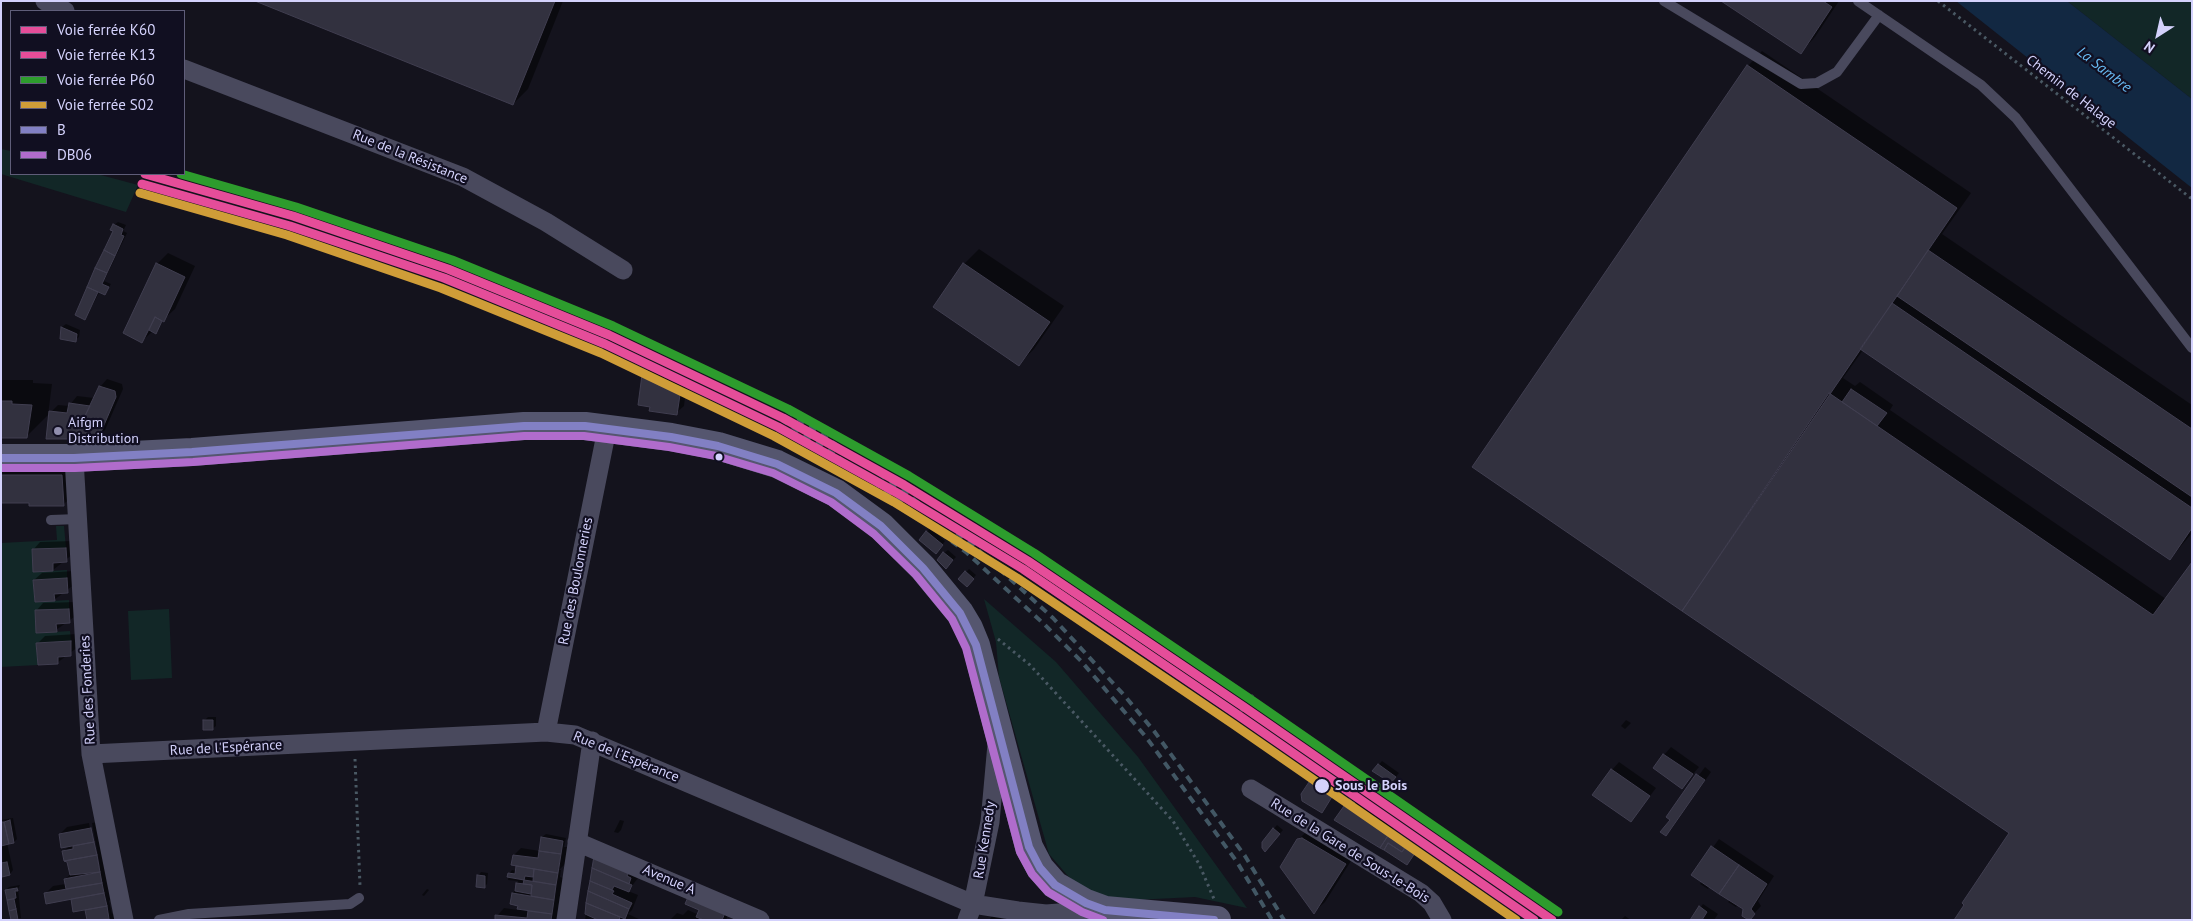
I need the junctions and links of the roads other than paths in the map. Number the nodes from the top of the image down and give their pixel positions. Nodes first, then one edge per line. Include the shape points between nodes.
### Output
1 (44, 1) edge
2 (1664, 1) edge
3 (1858, 1) edge
4 (63, 10) edge
5 (1879, 15) junction
6 (185, 69) edge
7 (623, 270) dead end
8 (2192, 348) edge
9 (607, 429) junction
10 (1, 458) edge
11 (74, 458) junction
12 (78, 519) junction
13 (51, 520) dead end
14 (998, 729) junction
15 (546, 732) junction
16 (592, 741) junction
17 (92, 754) junction
18 (1251, 789) dead end
19 (577, 842) junction
20 (359, 898) road end
21 (1105, 910) junction
22 (970, 912) edge
23 (1217, 912) edge
24 (734, 915) edge
25 (124, 920) edge
26 (159, 920) edge
27 (566, 920) edge
28 (760, 920) edge
29 (1442, 920) edge

1 - 4 street
2 - 5 lane via 1801,84 1817,83 1837,72
3 - 5 lane
5 - 8 lane via 1981,85 2016,118
6 - 7 street, Rue de la Résistance via 463,177 546,222
9 - 11 street via 524,426
9 - 14 street via 727,448 777,464 819,483 857,506 900,544 945,594 969,628
9 - 15 street, Rue des Boulonneries
10 - 11 street
11 - 12 street, Rue des Fonderies
12 - 13 lane
12 - 17 street, Rue des Fonderies
14 - 21 street via 1028,847 1040,868 1055,885
14 - 22 street, Rue Kennedy via 990,822
15 - 16 street, Rue de l'Espérance via 575,735
15 - 17 street, Rue de l'Espérance
16 - 19 street
16 - 22 street, Rue de l'Espérance
17 - 25 street, Rue des Fonderies
18 - 29 street, Rue de la Gare de Sous-le-Bois via 1421,893 1432,903
19 - 24 street, Avenue A
19 - 27 street
20 - 26 lane via 350,904 189,914
21 - 22 street, Rue de l'Espérance via 1046,914
21 - 23 street
24 - 28 street, Avenue A

